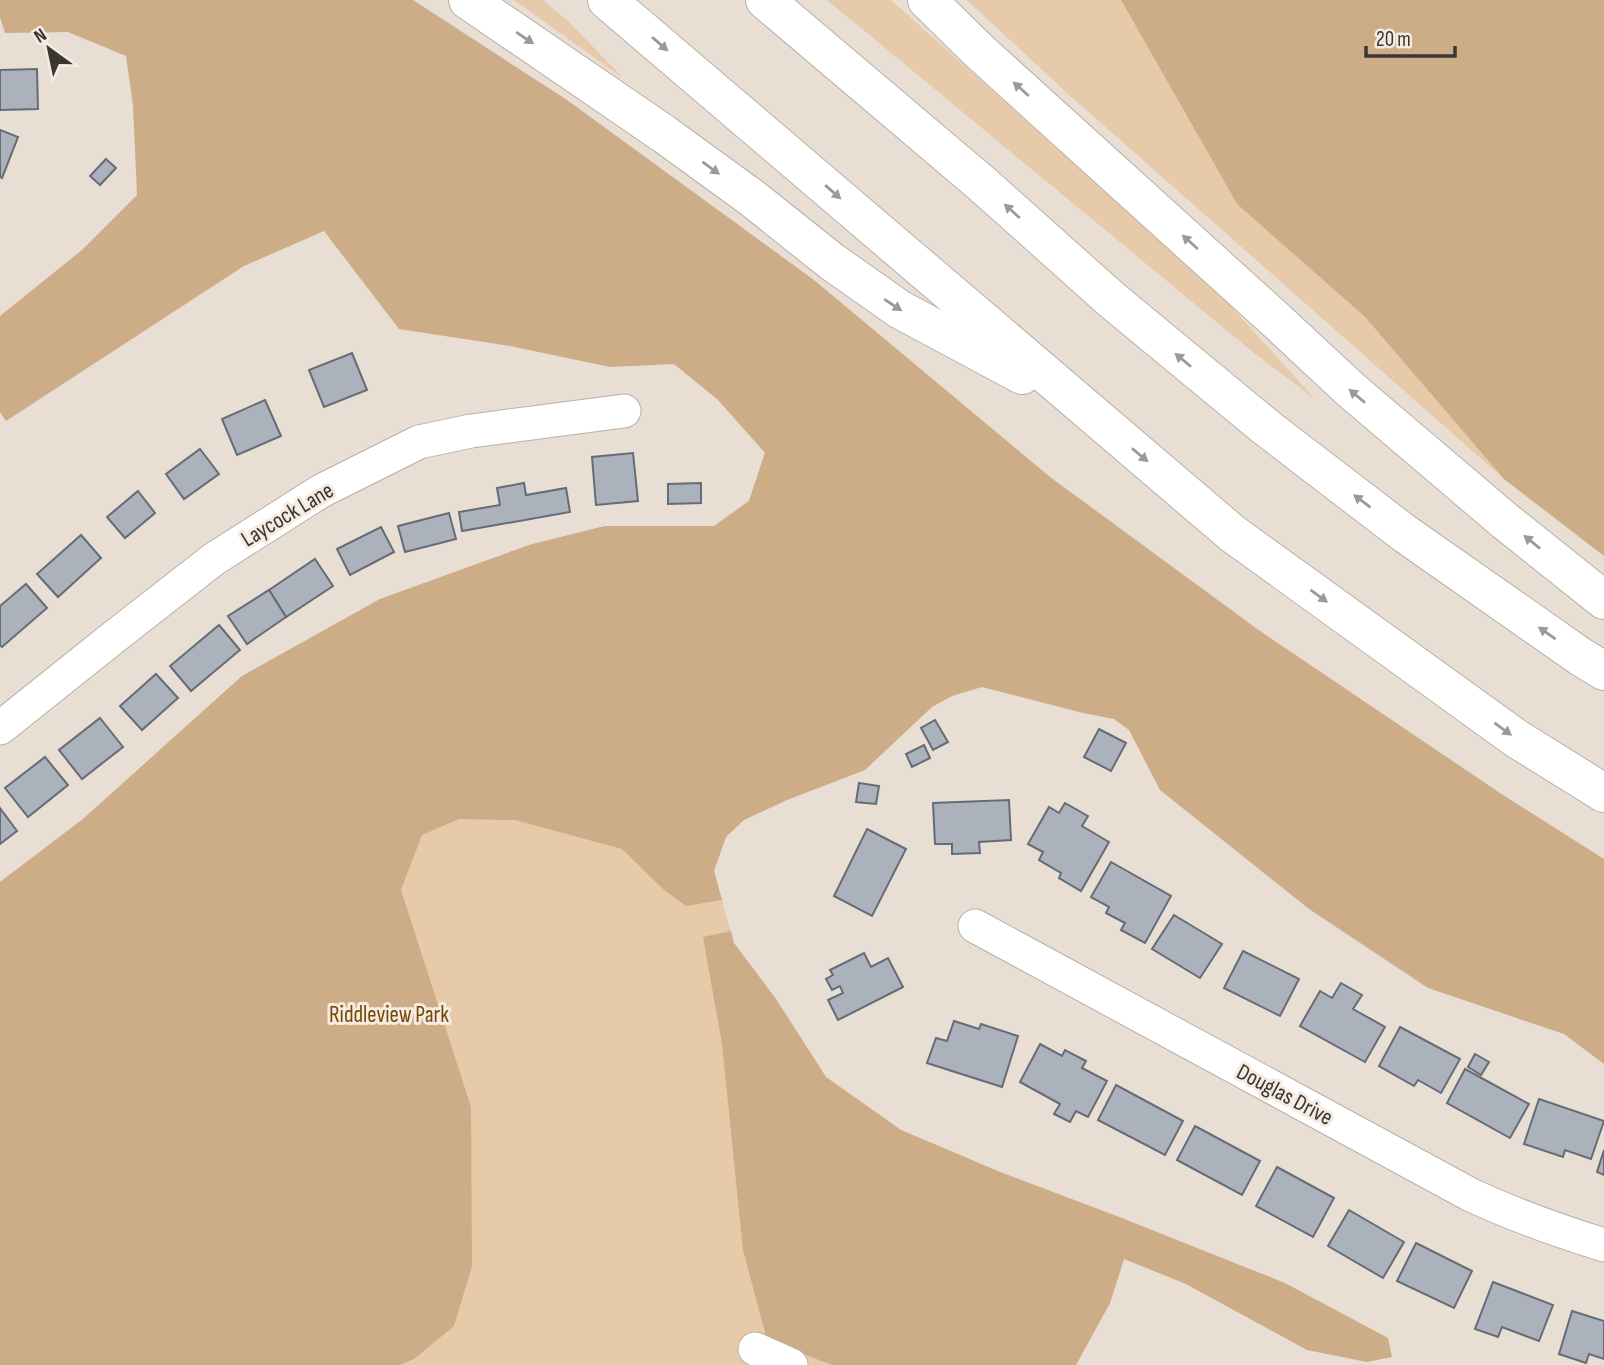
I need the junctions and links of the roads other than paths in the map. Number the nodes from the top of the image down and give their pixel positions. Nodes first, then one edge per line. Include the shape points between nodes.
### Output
1 (468, 0) edge
2 (607, 0) edge
3 (765, 0) edge
4 (927, 0) edge
5 (624, 411) dead end
6 (1088, 411) junction
7 (1604, 600) edge
8 (1604, 671) edge
9 (0, 728) edge
10 (1604, 793) edge
11 (975, 926) dead end
12 (1604, 1245) edge
13 (755, 1349) dead end
14 (791, 1365) edge

1 -> 6 highway via 664,134 899,309
2 -> 6 highway
8 -> 3 highway via 1404,533 1267,428
7 -> 4 highway via 1350,390
5 - 9 street, Laycock Lane via 419,442 321,491 214,559
6 -> 10 highway via 1233,534 1517,739
11 - 12 street, Douglas Drive via 1471,1195
13 - 14 street

